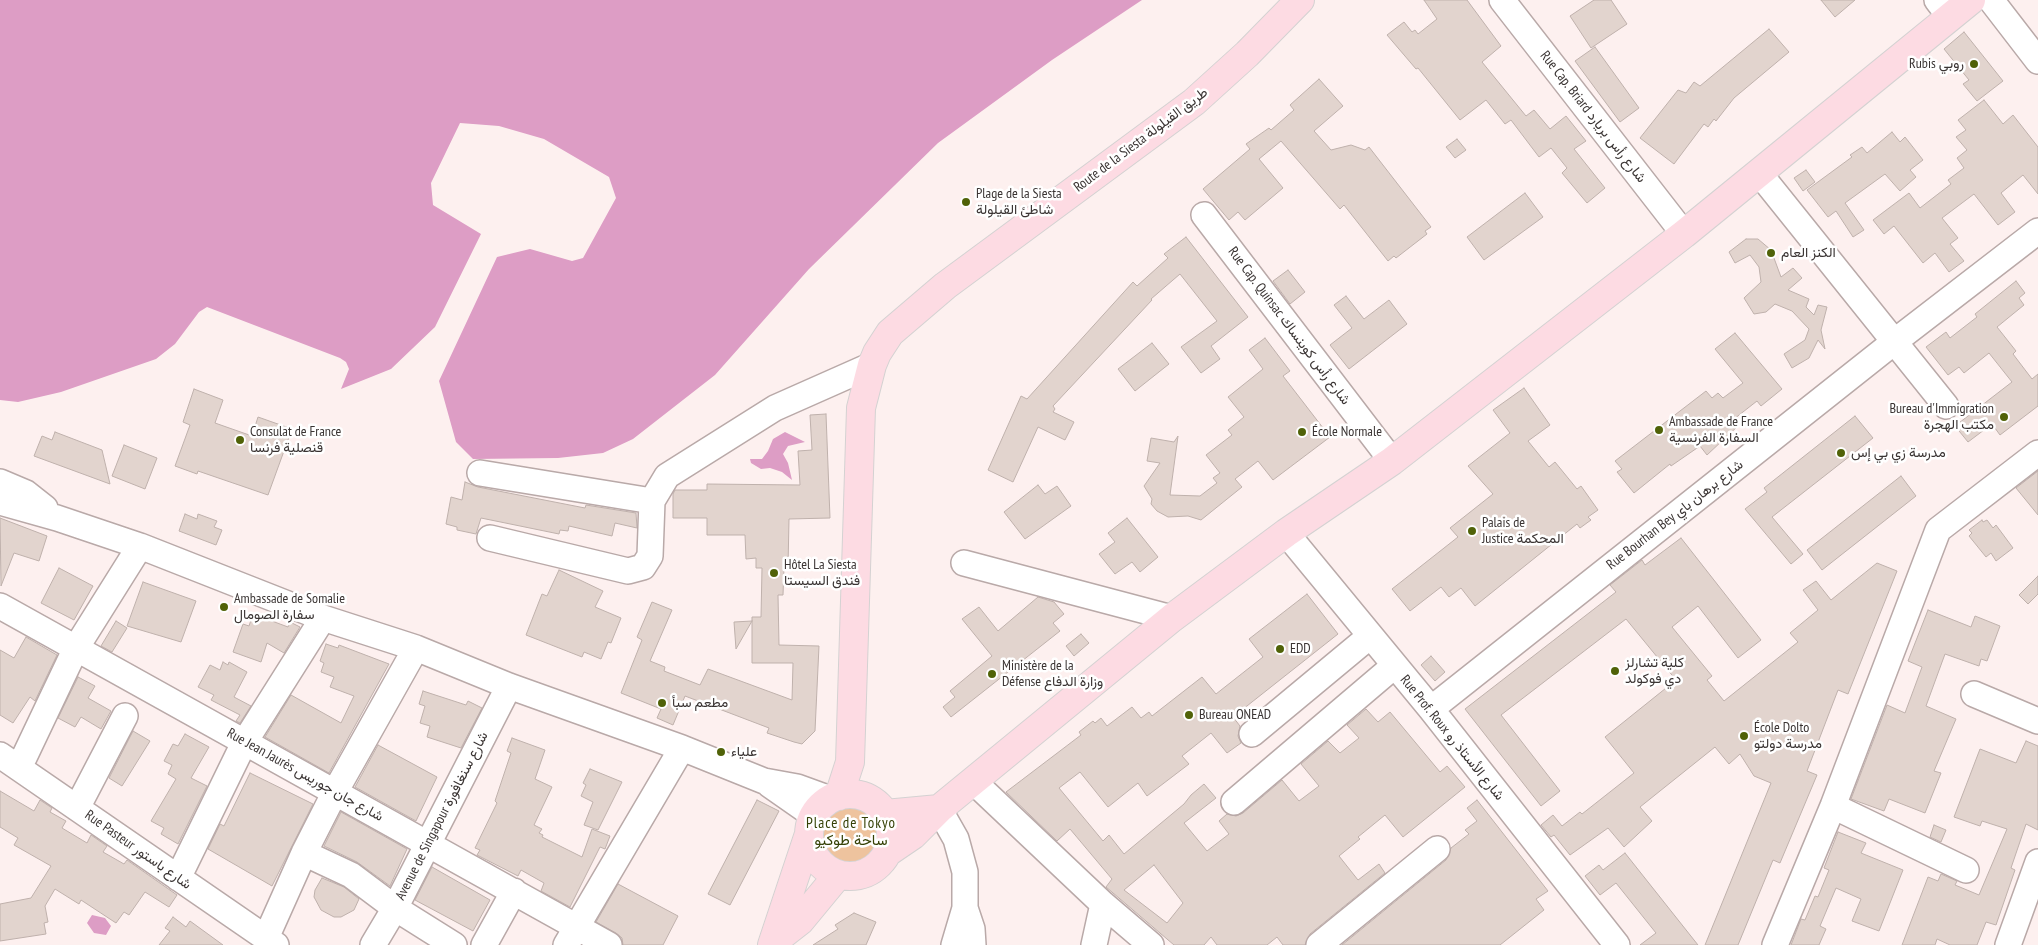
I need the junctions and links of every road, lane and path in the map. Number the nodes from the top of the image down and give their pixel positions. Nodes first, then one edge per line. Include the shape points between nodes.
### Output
1 (1300, 0) edge
2 (1502, 0) edge
3 (1971, 0) edge
4 (1991, 0) edge
5 (1944, 9) edge
6 (2038, 61) edge
7 (1760, 174) junction
8 (1204, 215) dead end
9 (2038, 231) edge
10 (1684, 234) junction
11 (1894, 342) junction
12 (872, 365) junction
13 (1946, 406) dead end
14 (2038, 453) edge
15 (1392, 461) junction
16 (480, 473) dead end
17 (0, 482) edge
18 (652, 501) junction
19 (0, 502) edge
20 (57, 518) junction
21 (1286, 533) junction
22 (490, 538) dead end
23 (140, 546) junction
24 (964, 563) dead end
25 (0, 606) edge
26 (323, 618) junction
27 (1172, 618) junction
28 (1370, 636) junction
29 (76, 648) junction
30 (416, 648) junction
31 (1394, 666) junction
32 (508, 686) junction
33 (1974, 694) dead end
34 (1431, 709) junction
35 (126, 716) dead end
36 (2038, 721) edge
37 (1252, 734) dead end
38 (244, 743) junction
39 (682, 748) junction
40 (9, 761) edge
41 (974, 782) junction
42 (335, 792) junction
43 (1234, 802) dead end
44 (1833, 806) junction
45 (77, 808) junction
46 (829, 808) junction
47 (939, 809) junction
48 (885, 814) junction
49 (428, 843) junction
50 (1437, 849) dead end
51 (888, 852) junction
52 (304, 853) junction
53 (2038, 862) edge
54 (1966, 870) dead end
55 (838, 875) junction
56 (178, 878) junction
57 (514, 891) junction
58 (1103, 904) junction
59 (395, 908) junction
60 (966, 908) junction
61 (571, 936) edge
62 (271, 942) edge
63 (772, 943) edge
64 (373, 945) edge
65 (454, 945) edge
66 (484, 945) edge
67 (609, 945) edge
68 (954, 945) edge
69 (973, 945) edge
70 (1094, 945) edge
71 (1152, 945) edge
72 (1319, 945) edge
73 (1617, 945) edge
74 (1776, 945) edge
75 (2008, 945) edge

1 - 12 main road, Route de la Siesta طريق القيلولة via 1194,102 945,286 890,333
2 - 10 street, Rue Cap. Briard شارع رأس بريارد
3 - 5 main road
4 - 6 street
5 - 7 main road
7 - 10 main road
7 - 11 street
8 - 15 street, Rue Cap. Quinsac شارع رأس كوينساك
9 - 11 street, Rue Bourhan Bey شارع برهان باي
10 - 15 main road
11 - 13 street
11 - 34 street, Rue Bourhan Bey شارع برهان باي
12 - 18 street via 775,408 667,476
12 - 46 main road, Route de la Siesta طريق القيلولة via 861,408 850,762
14 - 44 street via 1938,530
15 - 21 main road
16 - 18 street
17 - 20 street via 26,493
18 - 22 street via 650,556 643,567 628,571
19 - 20 street
20 - 23 street
21 - 27 main road
21 - 28 street, Rue Prof. Roux شارع الأستاذ رو
23 - 26 street
23 - 29 street
24 - 27 street
25 - 29 street, Rue Jean Jaurès شارع جان جوريس
26 - 30 street
26 - 38 street
27 - 41 main road
28 - 31 street, Rue Prof. Roux شارع الأستاذ رو
28 - 37 street
29 - 38 street, Rue Jean Jaurès شارع جان جوريس
29 - 40 street
30 - 32 street
30 - 42 street
31 - 34 street, Rue Prof. Roux شارع الأستاذ رو
31 - 43 street
32 - 39 street
32 - 49 street, Avenue de Singapour شارع سنغافورة
33 - 36 street
34 - 73 street, Rue Prof. Roux شارع الأستاذ رو
35 - 45 street
38 - 42 street, Rue Jean Jaurès شارع جان جوريس
38 - 56 street
39 - 46 street via 764,781 797,786
39 - 61 street
40 - 45 street, Rue Pasteur شارع باستور
41 - 47 main road
41 - 58 street
42 - 49 street, Rue Jean Jaurès شارع جان جوريس
42 - 52 street
44 - 54 street
44 - 74 street
45 - 56 street, Rue Pasteur شارع باستور
46 - 48 main road via 868,798
46 - 55 main road via 810,849 817,861
46 - 63 main road, Route de la Siesta طريق القيلولة
47 - 48 main road
47 - 51 main road via 913,835
47 - 60 street via 956,838 961,855 966,881
48 - 51 main road via 890,826
49 - 57 street, Rue Jean Jaurès شارع جان جوريس
49 - 59 street, Avenue de Singapour شارع سنغافورة
50 - 72 street
51 - 55 main road via 881,862 862,875
52 - 59 street via 351,875
52 - 62 street
53 - 75 street
55 - 63 main road via 800,921
56 - 62 street, Rue Pasteur شارع باستور
57 - 61 street, Rue Jean Jaurès شارع جان جوريس
57 - 66 street
58 - 70 street
58 - 71 street
59 - 64 street, Avenue de Singapour شارع سنغافورة
59 - 65 street
60 - 68 street
60 - 69 street
61 - 67 street, Rue Jean Jaurès شارع جان جوريس

